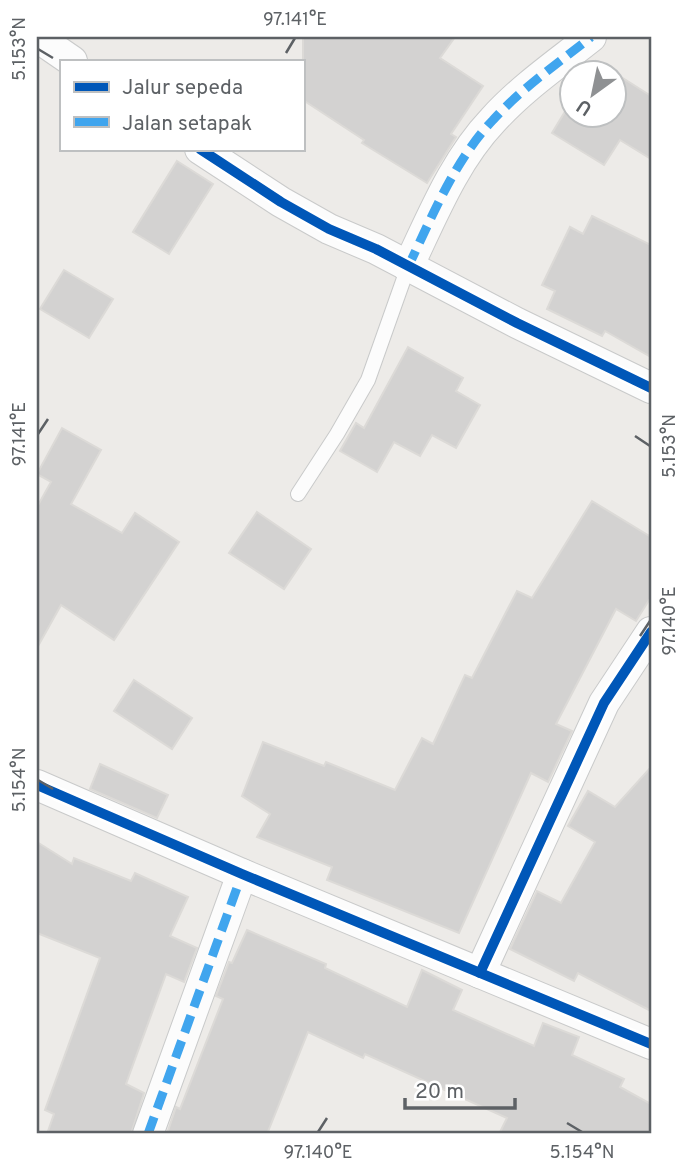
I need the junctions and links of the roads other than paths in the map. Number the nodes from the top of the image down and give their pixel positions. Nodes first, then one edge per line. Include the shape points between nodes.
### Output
1 (37, 37) edge
2 (591, 37) edge
3 (71, 60) edge
4 (203, 150) edge
5 (408, 267) junction
6 (651, 388) edge
7 (298, 494) dead end
8 (651, 632) edge
9 (37, 785) edge
10 (242, 874) junction
11 (480, 973) junction
12 (651, 1044) edge
13 (148, 1134) edge

1 - 3 street
2 - 5 street via 491,121 447,187
4 - 5 street via 281,202
5 - 6 street
5 - 7 lane via 368,380
8 - 11 street via 604,703
9 - 10 street
10 - 11 street
10 - 13 street
11 - 12 street

